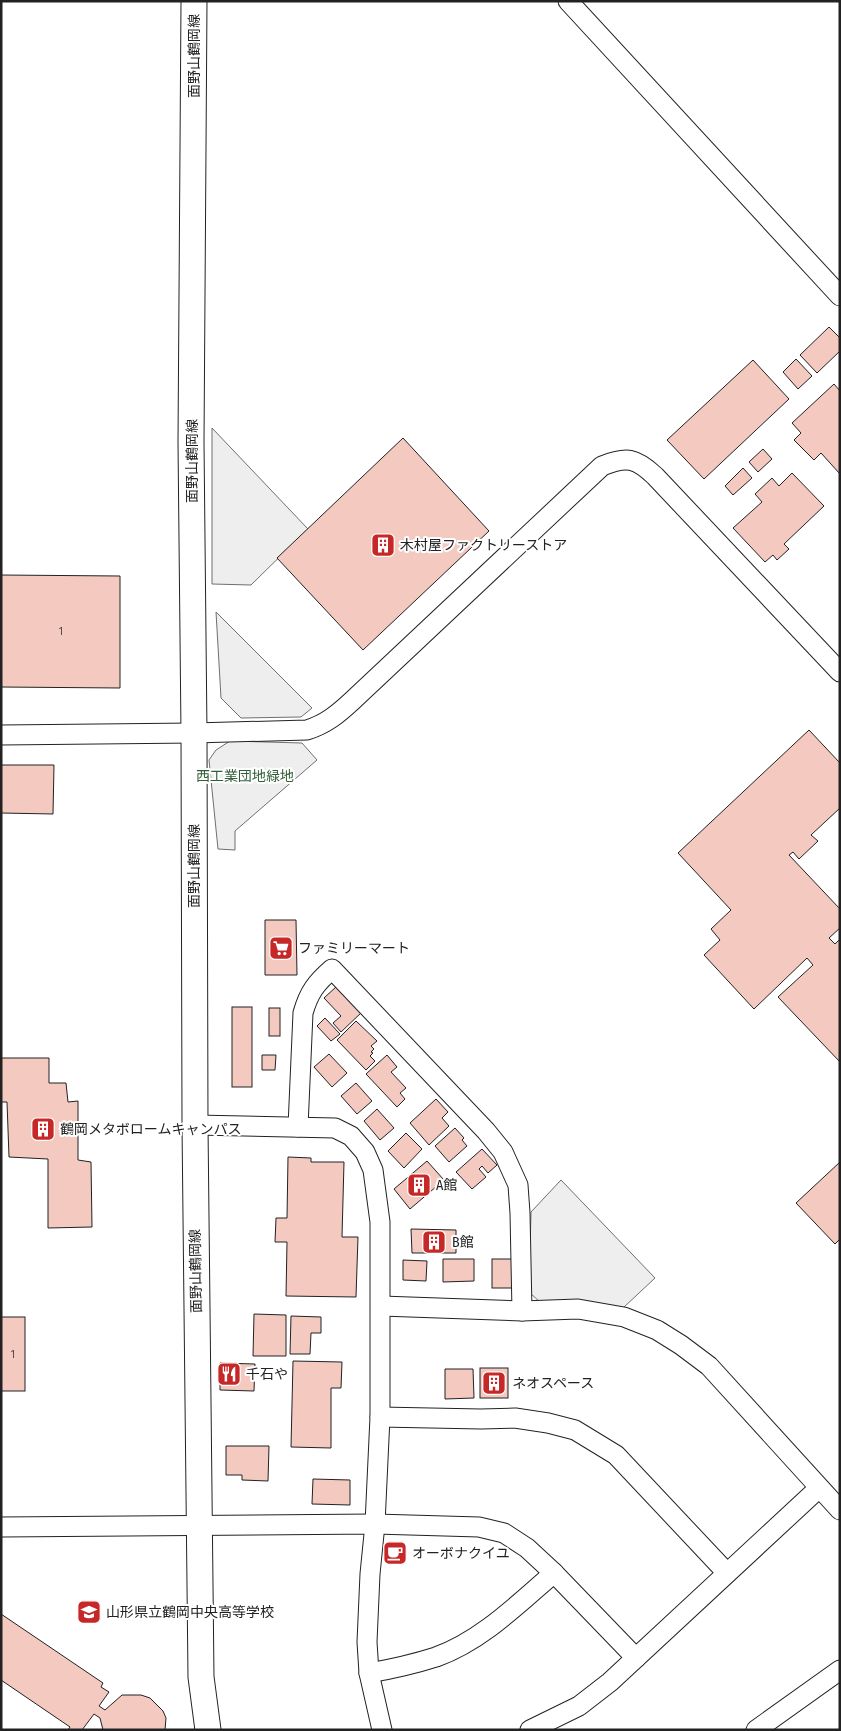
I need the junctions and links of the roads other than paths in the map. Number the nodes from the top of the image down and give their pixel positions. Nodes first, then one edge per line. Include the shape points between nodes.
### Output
1 (194, 1) edge
2 (568, 1) edge
3 (840, 296) edge
4 (837, 663) edge
5 (194, 733) junction
6 (1, 735) edge
7 (194, 1125) junction
8 (298, 1127) junction
9 (381, 1306) junction
10 (522, 1311) junction
11 (380, 1417) junction
12 (818, 1488) junction
13 (840, 1510) edge
14 (375, 1524) junction
15 (200, 1526) junction
16 (1, 1527) edge
17 (554, 1573) junction
18 (727, 1573) junction
19 (636, 1658) junction
20 (840, 1670) edge
21 (369, 1673) junction
22 (208, 1730) edge
23 (382, 1730) edge
24 (530, 1730) edge
25 (756, 1730) edge

1 - 5 main road, 面野山鶴岡線
2 - 3 street
4 - 5 street via 645,466 634,460 620,460 602,466 329,721 308,730
5 - 6 street
5 - 7 main road, 面野山鶴岡線
7 - 8 street
7 - 15 main road, 面野山鶴岡線
8 - 9 street via 335,1128 351,1136 366,1152 373,1170 380,1222
8 - 10 street via 303,1013 308,995 332,968 503,1152 518,1185
9 - 10 street
9 - 11 street
10 - 12 street via 578,1309 624,1317 657,1330 709,1366
11 - 14 street
11 - 18 street via 515,1418 574,1430 616,1455
12 - 13 street
12 - 18 street
14 - 15 street
14 - 17 street via 479,1527 504,1534 527,1548
14 - 21 street via 367,1642
15 - 16 street
15 - 22 main road, 面野山鶴岡線 via 201,1677
17 - 19 street
17 - 21 street via 472,1639 438,1656 400,1668
18 - 19 street
19 - 24 street via 579,1706
20 - 25 street
21 - 23 street

